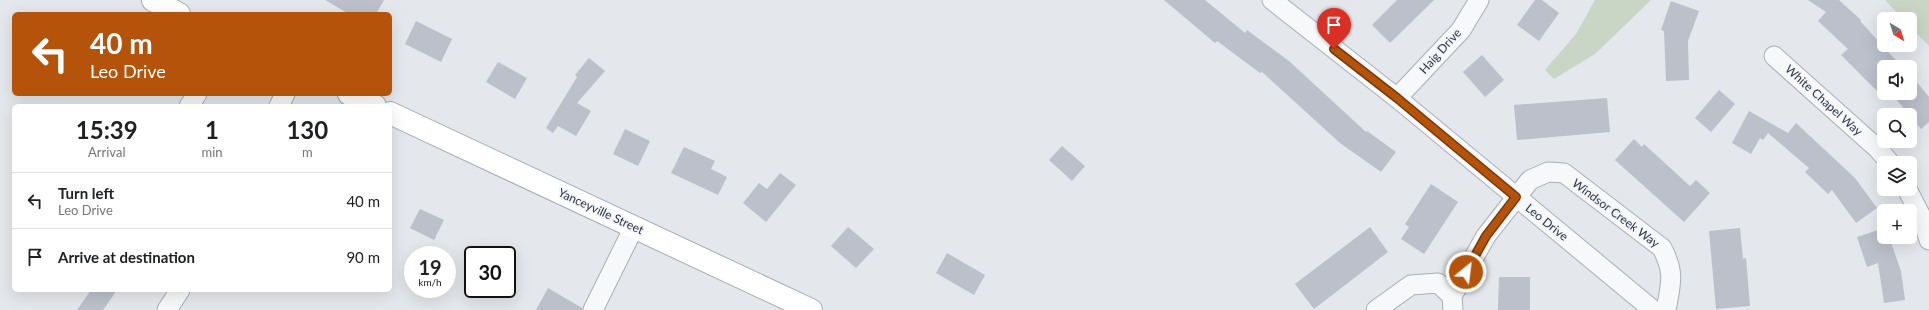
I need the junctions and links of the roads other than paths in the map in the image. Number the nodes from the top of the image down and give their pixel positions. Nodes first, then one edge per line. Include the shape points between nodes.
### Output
1 (153, 0) edge
2 (1272, 0) edge
3 (1478, 0) edge
4 (175, 12) edge
5 (1774, 56) dead end
6 (353, 96) edge
7 (1397, 98) junction
8 (371, 104) edge
9 (392, 114) edge
10 (1884, 156) edge
11 (1911, 196) edge
12 (1516, 197) junction
13 (634, 227) junction
14 (1929, 240) edge
15 (179, 292) edge
16 (1453, 303) edge
17 (167, 310) edge
18 (593, 310) edge
19 (811, 310) edge
20 (1376, 310) edge
21 (1653, 310) edge
22 (1666, 310) edge

1 - 4 main road
2 - 7 street, Leo Drive
3 - 7 street, Haig Drive via 1461,30
5 - 10 street, White Chapel Way
6 - 8 main road
7 - 12 street, Leo Drive
9 - 13 main road, Yanceyville Street
11 - 14 street via 1923,220
12 - 16 street, Windsor Creek Way via 1486,236
12 - 21 street, Leo Drive
12 - 22 street, Windsor Creek Way via 1530,180 1548,172 1564,173 1576,182 1662,248 1670,263 1672,279
13 - 18 street
13 - 19 main road, Yanceyville Street
15 - 17 street
16 - 20 street via 1438,283 1411,285

